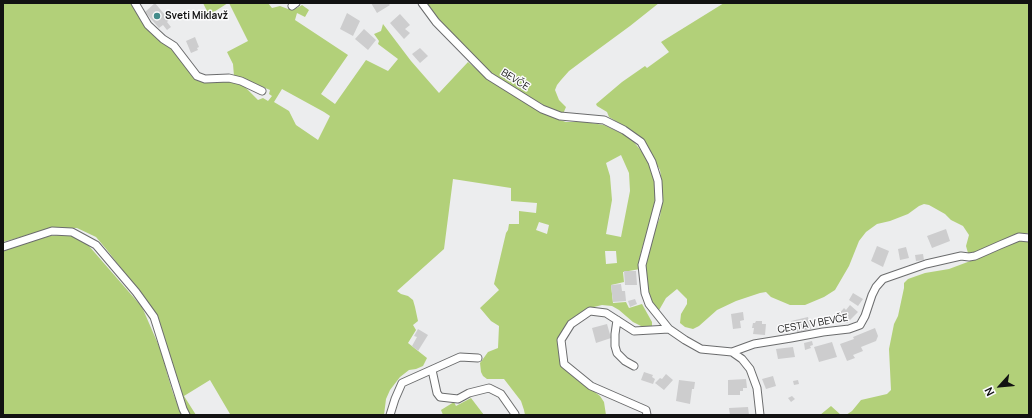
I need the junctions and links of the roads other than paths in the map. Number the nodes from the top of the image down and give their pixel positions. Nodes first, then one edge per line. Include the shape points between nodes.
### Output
1 (136, 3) edge
2 (422, 3) edge
3 (262, 91) dead end
4 (624, 130) joint
5 (1029, 238) edge
6 (3, 246) edge
7 (617, 320) junction
8 (669, 329) junction
9 (732, 352) junction
10 (478, 358) dead end
11 (634, 366) dead end
12 (432, 370) junction
13 (515, 414) edge
14 (186, 415) edge
15 (390, 415) edge
16 (647, 415) edge
17 (760, 415) edge

1 - 3 street via 148,25 174,46 197,76 229,78
2 - 4 street, BEVČE via 436,22 489,76 542,109 560,116 604,120
4 - 8 street, CESTA V BEVČE via 641,142 652,162 658,181 659,200 642,265 649,304
5 - 9 street, CESTA V BEVČE via 1019,238 975,256 961,256 926,264 883,279 876,286 860,325 754,344
6 - 14 street via 52,231 72,232 96,245 154,317
7 - 8 street via 634,331
7 - 11 street via 617,353
7 - 16 street via 606,313 590,311 571,324 561,340 564,364 591,386 646,410
8 - 9 street, CESTA V BEVČE via 701,349
9 - 17 street via 750,369 757,388
10 - 12 street via 460,357
12 - 13 street via 440,397 458,399 489,388 501,394
12 - 15 street via 402,383

